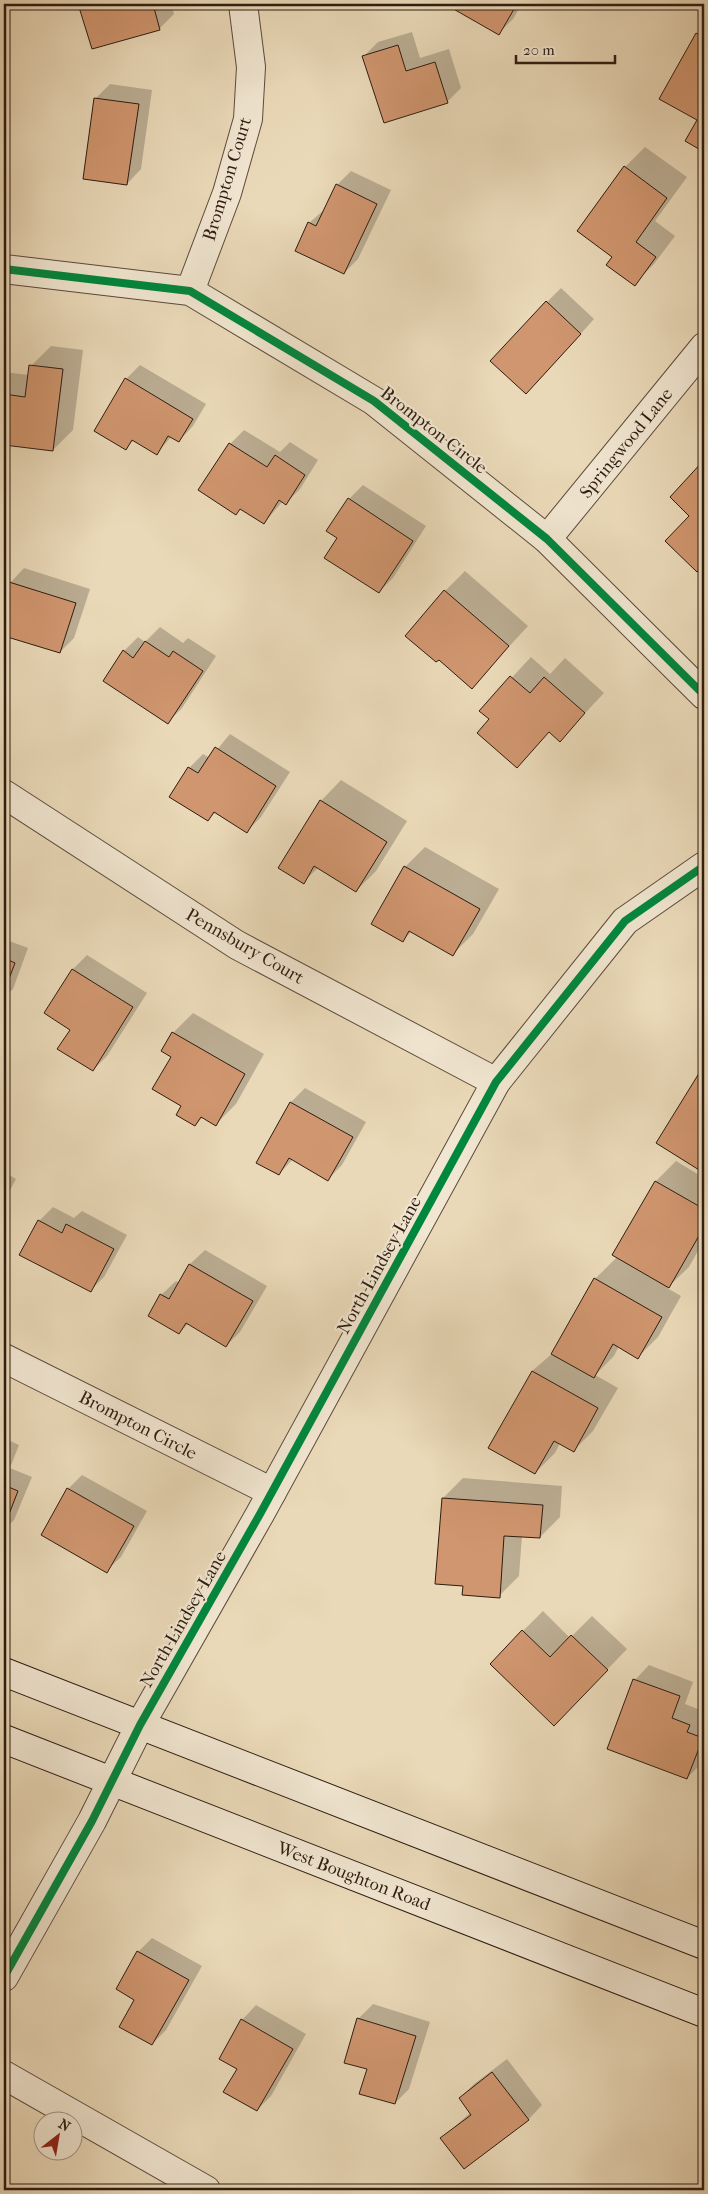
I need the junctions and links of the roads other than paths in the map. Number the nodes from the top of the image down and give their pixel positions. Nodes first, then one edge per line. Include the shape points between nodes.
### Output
1 (243, 4) edge
2 (4, 269) edge
3 (190, 291) junction
4 (704, 347) edge
5 (547, 538) junction
6 (704, 695) edge
7 (4, 794) edge
8 (704, 866) edge
9 (496, 1082) junction
10 (4, 1358) edge
11 (272, 1492) junction
12 (4, 1672) edge
13 (140, 1725) junction
14 (4, 1739) edge
15 (113, 1781) junction
16 (704, 1945) edge
17 (4, 1978) edge
18 (704, 2013) edge
19 (4, 2076) edge
20 (206, 2190) edge

1 - 3 street, Brompton Court via 251,67 248,119 227,193
2 - 3 street, Brompton Circle
3 - 5 street, Brompton Circle via 374,401
4 - 5 street, Springwood Lane
5 - 6 street, Brompton Circle
7 - 9 street, Pennsbury Court via 237,945
8 - 9 street, North Lindsey Lane via 624,921
9 - 11 street, North Lindsey Lane
10 - 11 street, Brompton Circle
11 - 13 street, North Lindsey Lane
12 - 13 street
13 - 15 street, North Lindsey Lane
13 - 16 street
14 - 15 street, West Boughton Road
15 - 17 street
15 - 18 street, West Boughton Road
19 - 20 street

